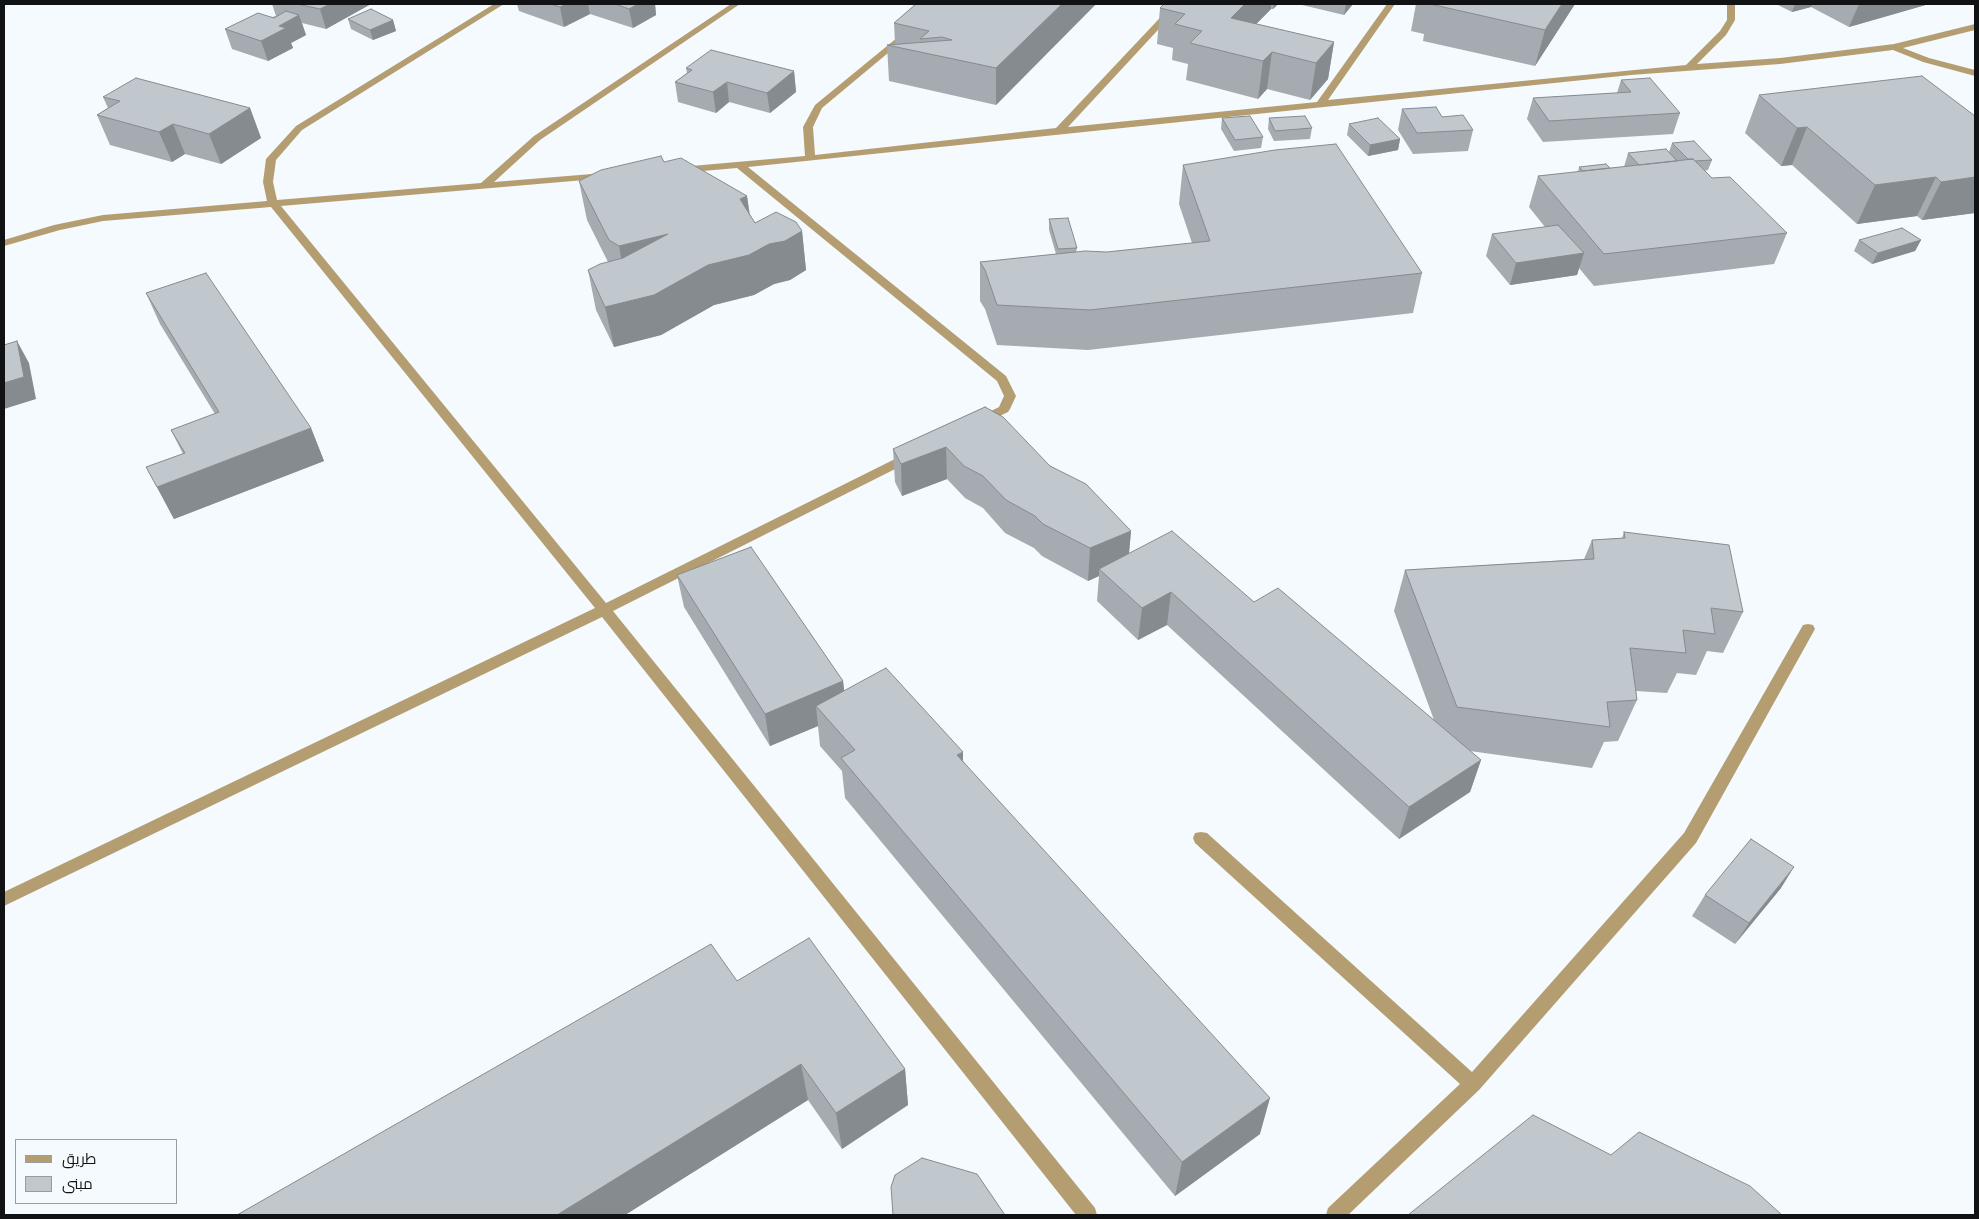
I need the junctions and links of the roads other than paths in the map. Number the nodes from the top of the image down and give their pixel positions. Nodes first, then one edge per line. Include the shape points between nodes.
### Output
1 (500, 4) edge
2 (736, 4) edge
3 (1178, 4) edge
4 (1391, 4) edge
5 (1731, 4) edge
6 (920, 22) edge
7 (1975, 26) edge
8 (1894, 47) junction
9 (1688, 68) junction
10 (1975, 73) edge
11 (1321, 103) junction
12 (1059, 130) junction
13 (810, 159) junction
14 (738, 165) junction
15 (672, 170) edge
16 (613, 175) edge
17 (484, 186) junction
18 (273, 203) junction
19 (4, 243) edge
20 (969, 427) edge
21 (924, 449) edge
22 (604, 610) junction
23 (1808, 628) dead end
24 (1201, 838) dead end
25 (4, 899) edge
26 (1474, 1084) junction
27 (1088, 1215) edge
28 (1335, 1215) edge

1 - 18 street via 299,128 271,159 268,182
2 - 17 street via 537,138
3 - 12 street
4 - 11 street
5 - 9 street via 1731,20 1723,32
6 - 13 street via 818,107 808,127
7 - 8 street via 1947,36
8 - 9 street
8 - 10 street via 1935,63
9 - 11 street
11 - 12 street
12 - 13 street
13 - 14 street
14 - 15 street
14 - 20 street via 1002,379 1010,396 1004,409
16 - 17 street
17 - 18 street
18 - 19 street via 103,218
18 - 22 street
21 - 22 street
22 - 25 street
22 - 27 street
23 - 26 street via 1690,838
24 - 26 street
26 - 28 street

